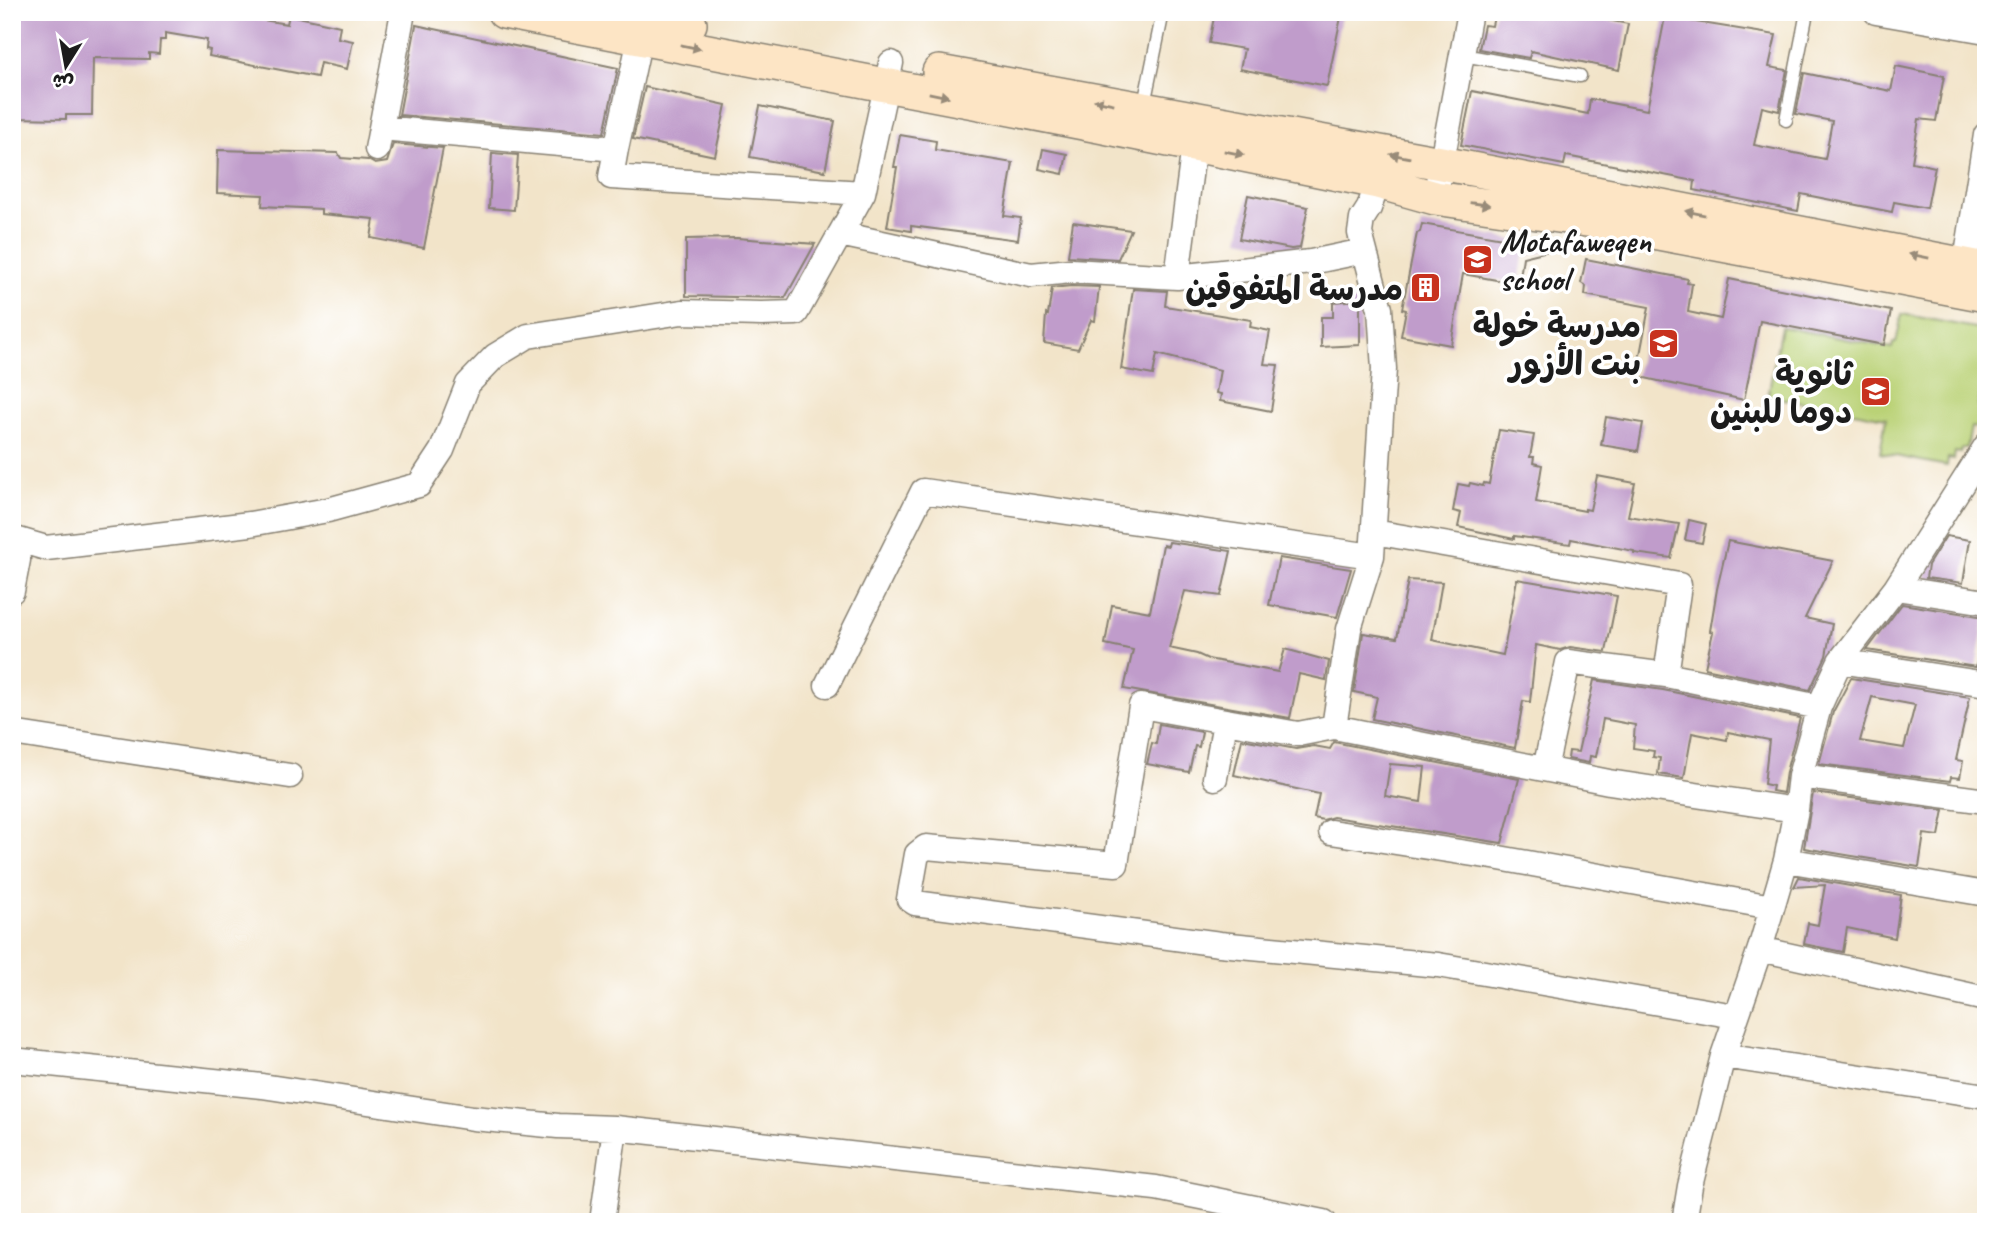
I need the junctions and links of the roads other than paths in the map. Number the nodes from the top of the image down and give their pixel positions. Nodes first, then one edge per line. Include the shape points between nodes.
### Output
1 (403, 12) edge
2 (504, 12) edge
3 (1163, 12) edge
4 (1470, 12) edge
5 (1807, 12) edge
6 (1876, 12) edge
7 (636, 25) edge
8 (1986, 31) edge
9 (1463, 55) junction
10 (888, 74) junction
11 (1580, 76) dead end
12 (1143, 110) junction
13 (1786, 120) dead end
14 (1986, 135) edge
15 (1194, 145) junction
16 (615, 149) junction
17 (1441, 163) junction
18 (1378, 182) junction
19 (863, 193) junction
20 (1436, 198) junction
21 (840, 234) junction
22 (1364, 251) junction
23 (1177, 277) junction
24 (1975, 280) edge
25 (1986, 446) edge
26 (12, 538) edge
27 (1373, 544) junction
28 (12, 555) edge
29 (1896, 588) junction
30 (12, 591) edge
31 (1986, 602) edge
32 (1840, 661) junction
33 (1666, 674) junction
34 (1986, 684) edge
35 (827, 685) dead end
36 (1819, 707) junction
37 (1225, 722) junction
38 (1334, 727) junction
39 (12, 733) edge
40 (1545, 769) junction
41 (290, 776) dead end
42 (1800, 776) junction
43 (1215, 778) dead end
44 (1986, 801) edge
45 (1796, 810) junction
46 (1331, 832) dead end
47 (1786, 860) junction
48 (1986, 894) edge
49 (1772, 907) junction
50 (1760, 949) junction
51 (1986, 999) edge
52 (1735, 1016) junction
53 (1723, 1056) junction
54 (12, 1060) edge
55 (1986, 1096) edge
56 (615, 1128) junction
57 (1313, 1221) edge
58 (602, 1222) edge
59 (1684, 1222) edge

1 - 16 street via 379,139
2 - 7 main road
3 - 12 lane
4 - 9 street
5 - 13 lane
6 - 8 street
7 - 10 main road
7 - 16 street
9 - 11 lane
9 - 17 street
12 -> 10 main road
10 -> 15 main road
10 - 19 street
17 -> 12 main road
14 - 24 street
15 -> 18 main road
15 - 23 street
16 - 19 street via 611,177
17 - 20 street
24 -> 17 main road
18 - 20 main road
18 - 22 street via 1362,219
19 - 21 street
20 -> 24 main road
21 - 23 street via 1031,275 1070,271
21 - 26 street via 796,313 682,312 528,336 495,356 468,384 442,450 419,485 328,510 250,524 46,548
22 - 23 street via 1311,262
22 - 27 street via 1380,309 1384,369
25 - 29 street
27 - 33 street via 1679,585
27 - 35 street via 923,491
27 - 38 street via 1349,629
28 - 30 street via 18,560
29 - 31 street
29 - 32 street
32 - 34 street
32 - 36 street
33 - 36 street
33 - 40 street via 1568,662
36 - 42 street
37 - 38 street via 1298,734
37 - 43 street
37 - 52 street via 1141,706 1116,864 926,846 918,854 909,899 1220,944 1438,965
38 - 40 street
39 - 41 street
40 - 45 street
42 - 44 street
42 - 45 street
45 - 47 street
46 - 49 street
47 - 48 street
47 - 49 street
49 - 50 street
50 - 51 street
50 - 52 street
52 - 53 street
53 - 55 street
53 - 59 street
54 - 56 street via 262,1086 473,1118
56 - 57 street via 1156,1188
56 - 58 street

